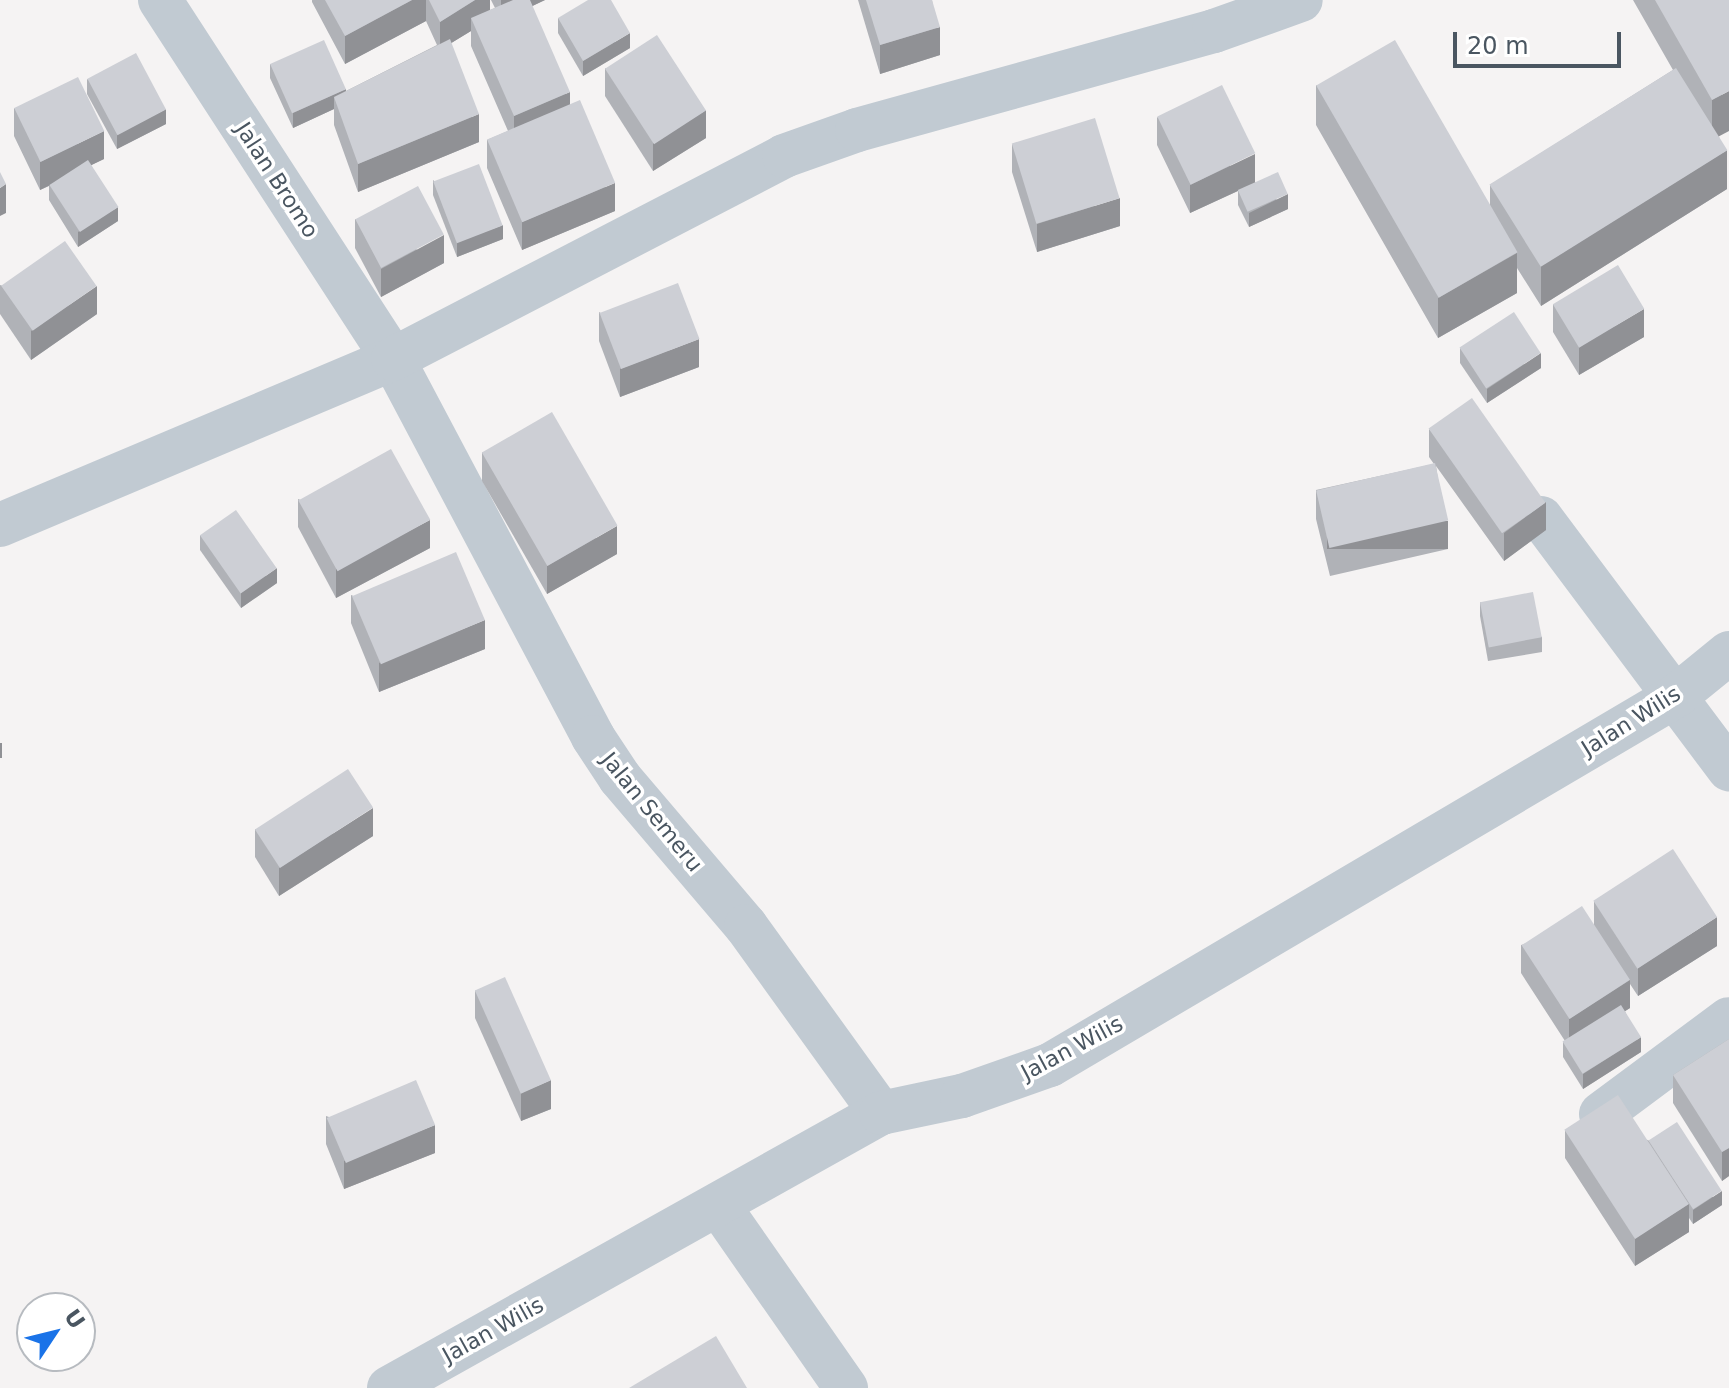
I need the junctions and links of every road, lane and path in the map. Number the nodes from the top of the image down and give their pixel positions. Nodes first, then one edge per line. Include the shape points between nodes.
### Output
1 (160, 0) edge
2 (1301, 0) edge
3 (393, 359) junction
4 (1541, 518) edge
5 (0, 525) edge
6 (1729, 653) edge
7 (1676, 696) junction
8 (1729, 769) edge
9 (1729, 1019) edge
10 (881, 1113) junction
11 (1601, 1114) edge
12 (719, 1206) junction
13 (389, 1388) edge
14 (846, 1388) edge

1 - 3 street, Jalan Bromo
2 - 3 street via 1214,31 857,130 784,156
3 - 5 street
3 - 10 street, Jalan Semeru via 593,737 620,778 746,926
4 - 7 street
6 - 7 street, Jalan Wilis
7 - 8 street
7 - 10 street, Jalan Wilis via 1050,1065 962,1096
9 - 11 street
10 - 12 street, Jalan Wilis
12 - 13 street, Jalan Wilis
12 - 14 street

